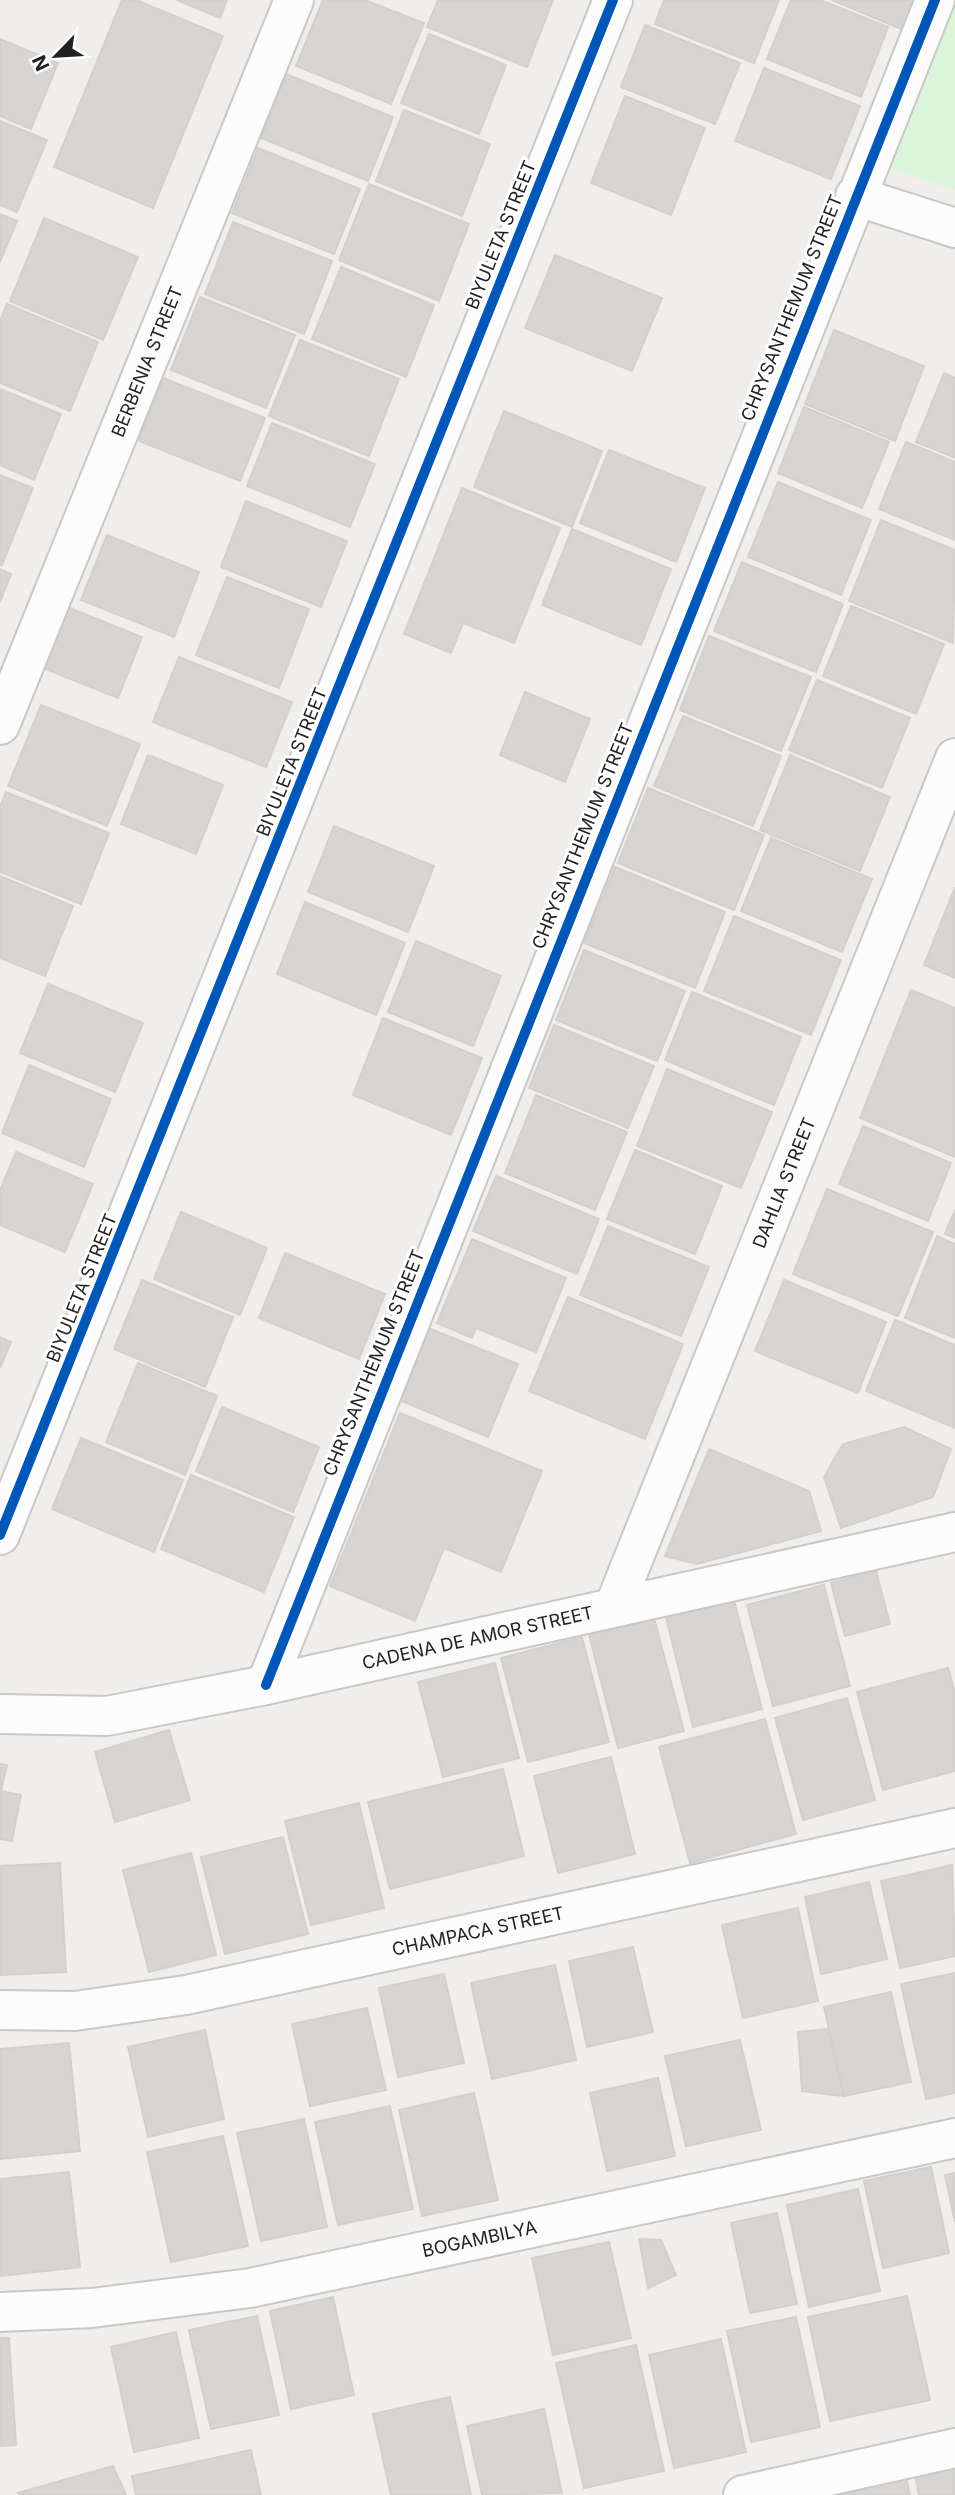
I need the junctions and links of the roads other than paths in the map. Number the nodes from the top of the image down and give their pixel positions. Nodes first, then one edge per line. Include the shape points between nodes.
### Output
1 (295, 0) edge
2 (613, 0) edge
3 (935, 0) edge
4 (855, 196) junction
5 (955, 228) edge
6 (0, 725) edge
7 (955, 758) edge
8 (955, 1532) edge
9 (0, 1535) edge
10 (614, 1607) junction
11 (266, 1685) junction
12 (0, 1714) edge
13 (955, 1828) edge
14 (0, 2010) edge
15 (955, 2138) edge
16 (0, 2312) edge
17 (955, 2448) edge
18 (743, 2495) edge

1 - 6 street, BERBENIA STREET
2 - 9 street, BIYULETA STREET
3 - 4 street, CHRYSANTHEMUM STREET
4 - 5 street
4 - 11 street, CHRYSANTHEMUM STREET
7 - 10 street, DAHLIA STREET
8 - 10 street, CADENA DE AMOR STREET
10 - 11 street, CADENA DE AMOR STREET
11 - 12 street, CADENA DE AMOR STREET via 107,1716
13 - 14 street, CHAMPACA STREET via 186,1994 75,2011
15 - 16 street, BOGAMBILYA via 250,2288 92,2308
17 - 18 street

